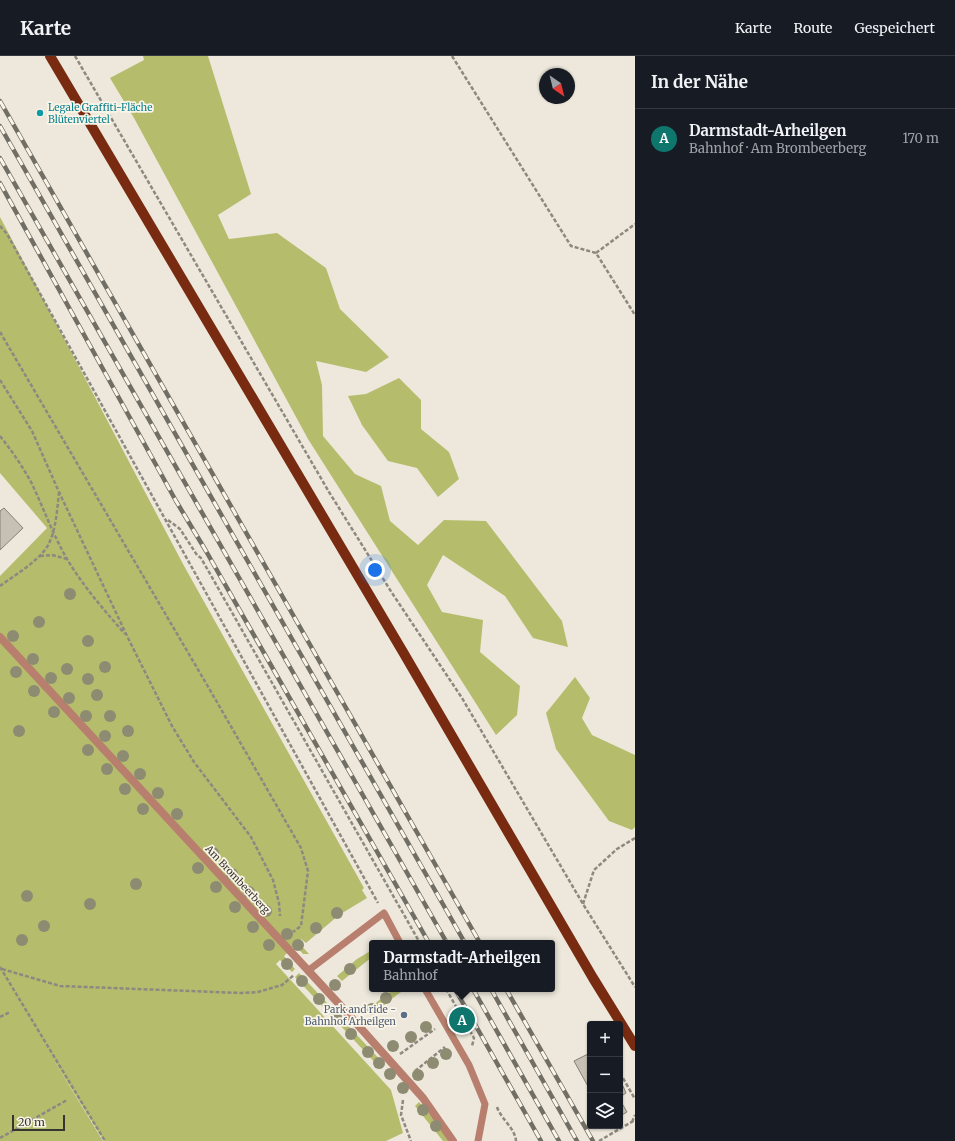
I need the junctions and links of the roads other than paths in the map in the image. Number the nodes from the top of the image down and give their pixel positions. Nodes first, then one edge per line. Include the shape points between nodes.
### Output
1 (50, 56) edge
2 (0, 637) edge
3 (398, 940) edge
4 (309, 970) junction
5 (427, 992) edge
6 (635, 1046) edge
7 (454, 1141) edge
8 (478, 1141) edge

1 - 6 main road
2 - 4 street, Am Brombeerberg
3 - 4 lane via 384,913
4 - 7 street, Am Brombeerberg via 422,1098
5 - 8 lane via 469,1065 485,1104

